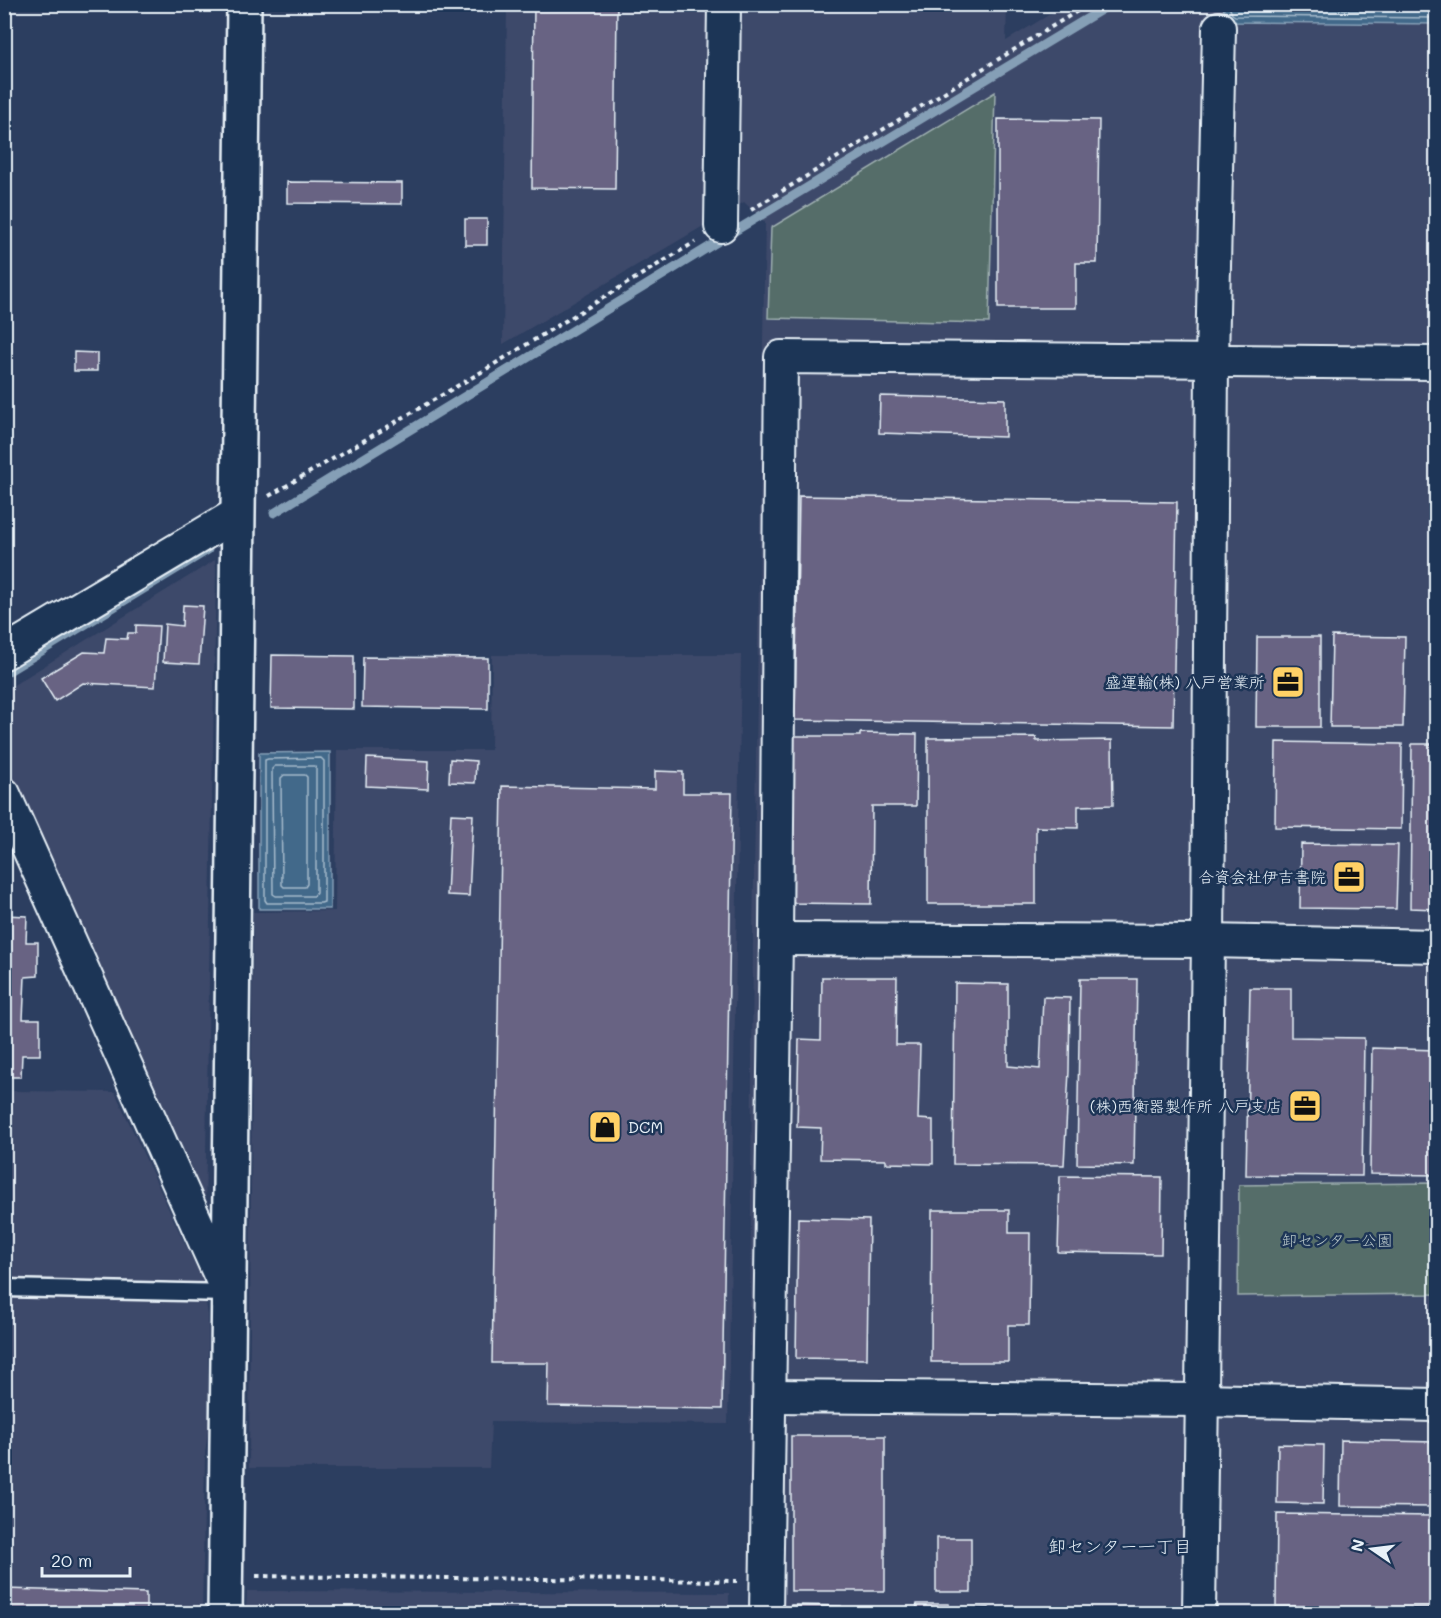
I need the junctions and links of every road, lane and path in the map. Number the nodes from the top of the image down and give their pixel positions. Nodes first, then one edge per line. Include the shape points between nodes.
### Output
1 (244, 4) edge
2 (724, 4) edge
3 (1089, 4) edge
4 (1219, 28) dead end
5 (721, 226) junction
6 (1212, 361) junction
7 (1437, 363) edge
8 (237, 514) junction
9 (4, 653) edge
10 (4, 794) edge
11 (776, 939) junction
12 (1208, 941) junction
13 (1437, 946) edge
14 (4, 1288) edge
15 (228, 1293) junction
16 (770, 1396) junction
17 (1201, 1400) junction
18 (1437, 1404) edge
19 (225, 1575) junction
20 (766, 1609) edge
21 (225, 1614) edge
22 (1199, 1614) edge

1 - 8 street
2 - 5 street
3 - 5 path
4 - 6 street
5 - 8 path
6 - 7 street
6 - 11 street via 781,357
6 - 12 street
8 - 9 street
8 - 15 street
10 - 15 street
11 - 12 street
11 - 16 street
12 - 13 street
12 - 17 street
14 - 15 lane
15 - 19 street
16 - 17 street
16 - 20 street
17 - 18 street
17 - 22 street
19 - 20 path via 746,1581
19 - 21 street

